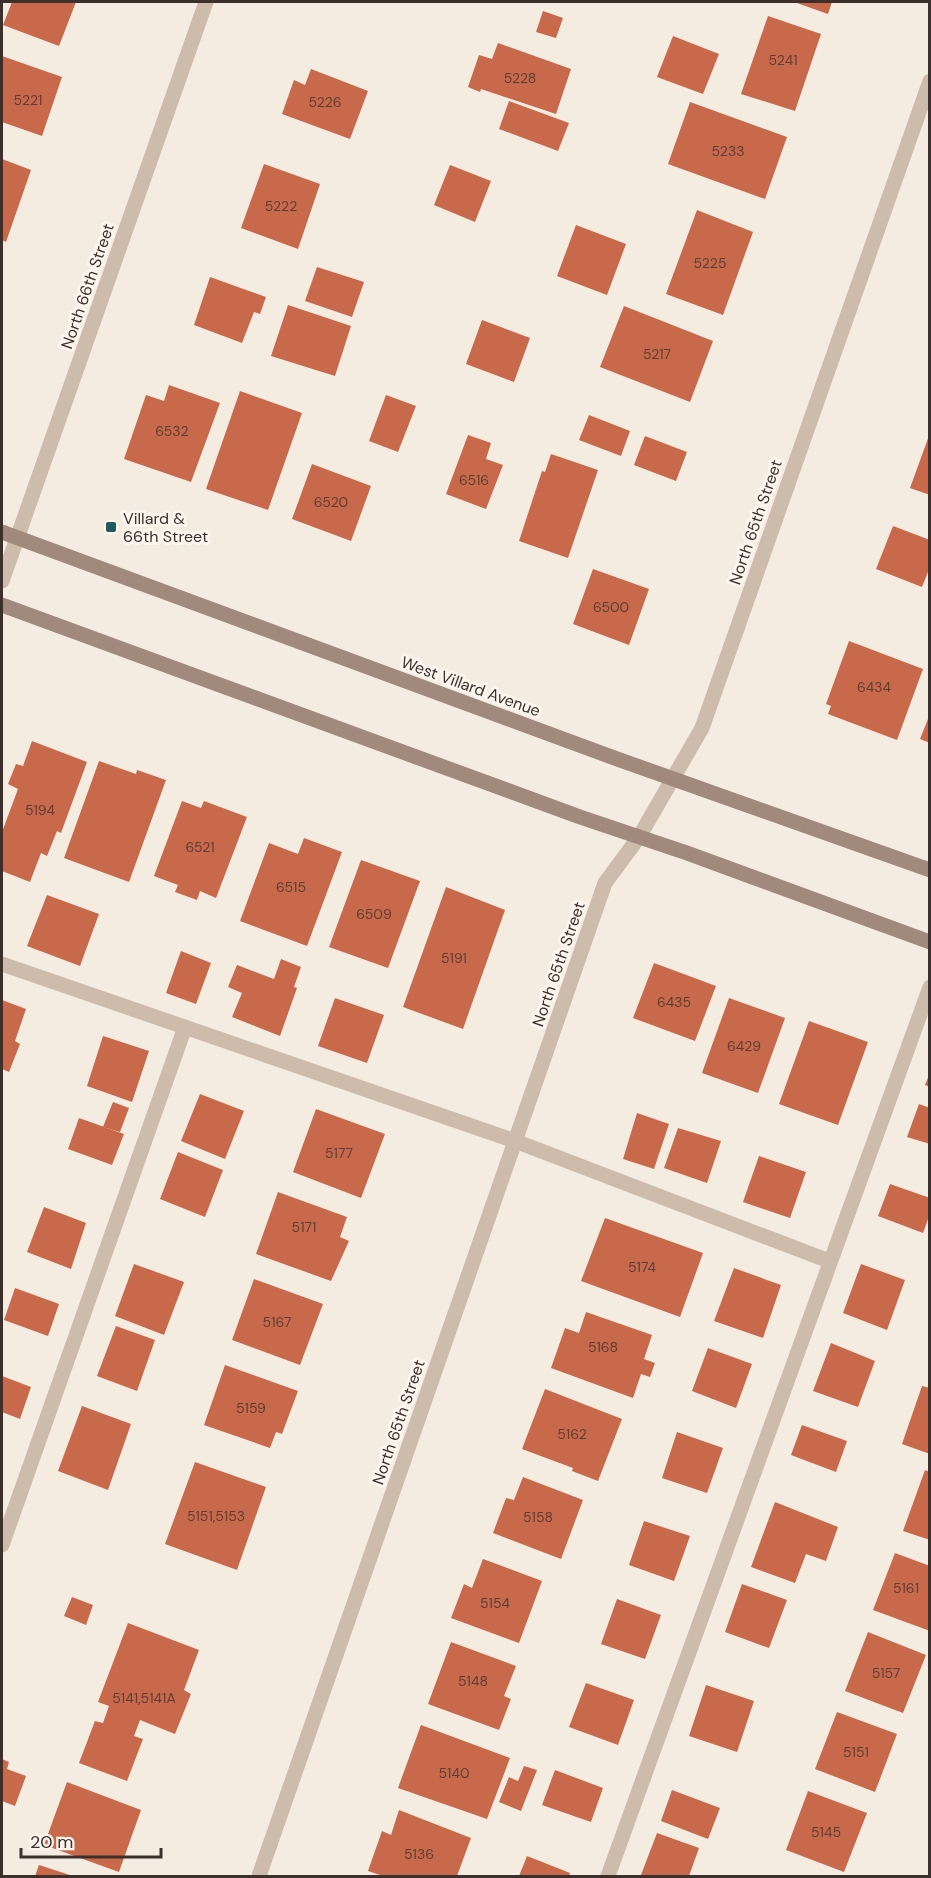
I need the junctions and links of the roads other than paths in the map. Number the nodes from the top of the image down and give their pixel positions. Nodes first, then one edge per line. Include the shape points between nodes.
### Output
1 (206, 2) edge
2 (930, 81) edge
3 (2, 532) edge
4 (18, 538) junction
5 (2, 581) edge
6 (2, 605) edge
7 (673, 779) junction
8 (639, 837) junction
9 (930, 870) edge
10 (930, 942) edge
11 (2, 964) edge
12 (930, 987) edge
13 (184, 1027) junction
14 (515, 1141) junction
15 (830, 1261) junction
16 (2, 1545) edge
17 (259, 1876) edge
18 (608, 1876) edge

1 - 4 street, North 66th Street
2 - 7 street, North 65th Street via 702,728
3 - 4 street, West Villard Avenue
4 - 5 street, North 66th Street
4 - 7 street, West Villard Avenue
6 - 8 street
7 - 8 street, North 65th Street
7 - 9 street, West Villard Avenue
8 - 10 street
8 - 14 street, North 65th Street via 605,883
11 - 13 street
12 - 15 street
13 - 14 street
13 - 16 street
14 - 15 street
14 - 17 street, North 65th Street
15 - 18 street

